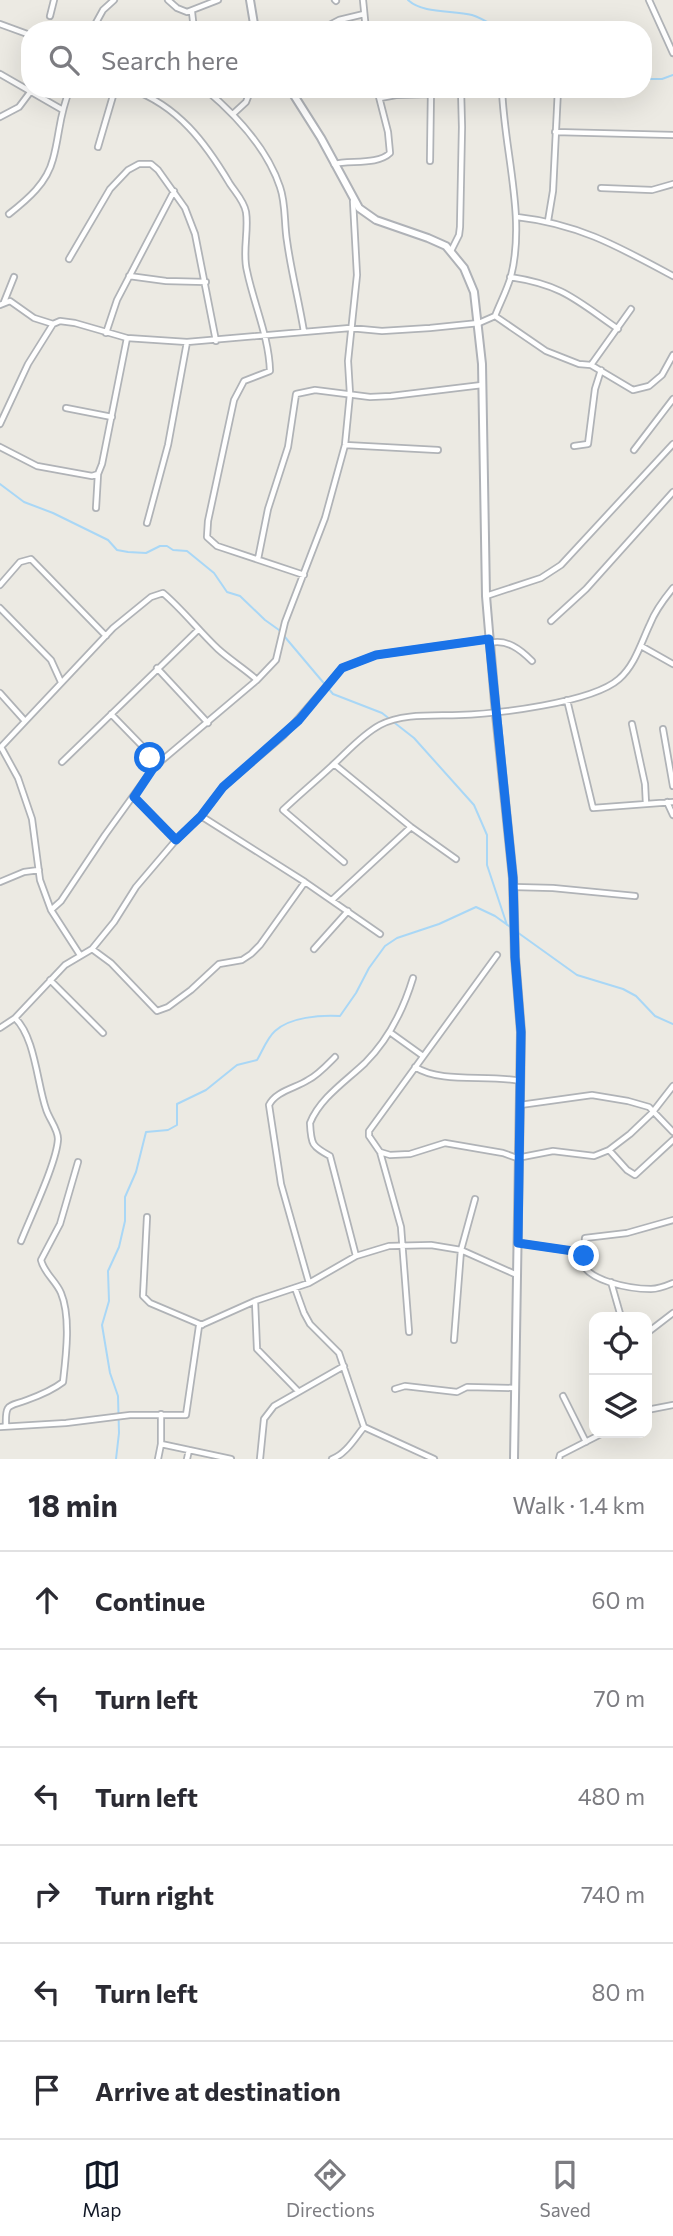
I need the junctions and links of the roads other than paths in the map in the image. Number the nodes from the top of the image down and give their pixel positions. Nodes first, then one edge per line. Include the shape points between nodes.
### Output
1 (54, 0) edge
2 (114, 0) edge
3 (168, 0) edge
4 (218, 0) edge
5 (250, 0) edge
6 (363, 0) edge
7 (649, 0) edge
8 (192, 12) junction
9 (364, 14) junction
10 (50, 16) dead end
11 (97, 21) edge
12 (193, 21) edge
13 (254, 21) edge
14 (337, 21) edge
15 (365, 21) edge
16 (0, 24) edge
17 (21, 32) edge
18 (673, 53) edge
19 (0, 74) edge
20 (21, 86) edge
21 (26, 98) edge
22 (42, 98) edge
23 (66, 98) edge
24 (112, 98) edge
25 (152, 98) edge
26 (215, 98) edge
27 (247, 98) edge
28 (296, 98) edge
29 (431, 98) edge
30 (461, 98) edge
31 (503, 98) edge
32 (557, 98) edge
33 (380, 99) edge
34 (61, 110) junction
35 (233, 114) junction
36 (0, 117) edge
37 (555, 132) junction
38 (673, 135) edge
39 (98, 147) dead end
40 (430, 160) dead end
41 (334, 164) junction
42 (673, 184) edge
43 (601, 188) dead end
44 (174, 191) junction
45 (353, 201) junction
46 (9, 214) dead end
47 (517, 217) junction
48 (548, 221) junction
49 (451, 251) junction
50 (69, 259) dead end
51 (129, 276) junction
52 (673, 276) edge
53 (14, 277) dead end
54 (510, 277) junction
55 (205, 282) junction
56 (2, 304) edge
57 (631, 310) dead end
58 (495, 316) junction
59 (479, 323) junction
60 (54, 324) junction
61 (350, 328) junction
62 (618, 329) junction
63 (304, 332) junction
64 (106, 333) junction
65 (265, 336) junction
66 (127, 338) junction
67 (216, 341) junction
68 (187, 342) junction
69 (673, 355) edge
70 (591, 365) junction
71 (601, 370) junction
72 (482, 385) junction
73 (350, 394) junction
74 (673, 399) edge
75 (66, 408) dead end
76 (112, 417) junction
77 (0, 424) edge
78 (673, 444) edge
79 (345, 445) junction
80 (574, 446) dead end
81 (0, 447) edge
82 (438, 450) dead end
83 (634, 450) dead end
84 (97, 474) junction
85 (673, 492) edge
86 (96, 508) dead end
87 (147, 523) dead end
88 (258, 559) junction
89 (304, 575) junction
90 (0, 585) edge
91 (673, 588) edge
92 (486, 596) junction
93 (0, 608) edge
94 (551, 621) dead end
95 (198, 629) junction
96 (106, 636) junction
97 (489, 641) junction
98 (641, 646) junction
99 (531, 661) dead end
100 (673, 664) edge
101 (157, 668) junction
102 (257, 680) junction
103 (61, 682) junction
104 (0, 693) edge
105 (567, 701) junction
106 (111, 714) junction
107 (496, 714) junction
108 (25, 720) junction
109 (208, 723) junction
110 (632, 724) dead end
111 (663, 729) dead end
112 (0, 748) edge
113 (62, 762) dead end
114 (334, 764) junction
115 (154, 767) junction
116 (673, 786) edge
117 (134, 797) junction
118 (670, 802) edge
119 (646, 804) junction
120 (673, 815) edge
121 (201, 816) junction
122 (411, 827) junction
123 (176, 840) junction
124 (456, 859) dead end
125 (344, 862) dead end
126 (39, 870) junction
127 (305, 881) junction
128 (0, 882) edge
129 (514, 887) junction
130 (635, 896) dead end
131 (332, 900) junction
132 (51, 910) junction
133 (348, 911) junction
134 (380, 934) dead end
135 (92, 948) junction
136 (314, 949) dead end
137 (80, 955) junction
138 (497, 955) dead end
139 (413, 978) dead end
140 (50, 980) junction
141 (15, 1018) junction
142 (0, 1028) edge
143 (103, 1033) dead end
144 (391, 1033) junction
145 (423, 1056) junction
146 (335, 1057) dead end
147 (415, 1067) junction
148 (521, 1081) junction
149 (673, 1086) edge
150 (520, 1105) junction
151 (652, 1113) junction
152 (673, 1132) edge
153 (673, 1140) edge
154 (609, 1150) junction
155 (380, 1152) junction
156 (517, 1158) junction
157 (78, 1162) dead end
158 (475, 1199) dead end
159 (147, 1217) dead end
160 (673, 1220) edge
161 (20, 1241) dead end
162 (518, 1243) junction
163 (404, 1245) junction
164 (461, 1250) junction
165 (356, 1256) junction
166 (584, 1256) junction
167 (517, 1275) junction
168 (309, 1283) junction
169 (611, 1283) junction
170 (673, 1283) edge
171 (295, 1288) junction
172 (255, 1301) junction
173 (620, 1312) edge
174 (673, 1313) edge
175 (202, 1325) junction
176 (652, 1329) edge
177 (409, 1332) dead end
178 (454, 1340) dead end
179 (344, 1366) junction
180 (516, 1388) junction
181 (395, 1389) dead end
182 (298, 1391) junction
183 (563, 1396) dead end
184 (673, 1405) edge
185 (652, 1409) edge
186 (161, 1414) junction
187 (3, 1426) edge
188 (364, 1427) junction
189 (594, 1438) edge
190 (586, 1442) junction
191 (161, 1444) junction
192 (188, 1450) junction
193 (159, 1459) edge
194 (187, 1459) edge
195 (231, 1459) edge
196 (260, 1459) edge
197 (336, 1459) edge
198 (434, 1459) edge
199 (514, 1459) edge
200 (559, 1459) edge

1 - 10 street
2 - 11 street
3 - 8 street
4 - 8 street
5 - 13 street
6 - 9 street
7 - 18 street
8 - 12 street
9 - 14 street
9 - 15 street
16 - 17 street
19 - 20 street
21 - 36 street
22 - 34 street
23 - 34 street
24 - 39 street
25 - 65 street via 189,125 242,202 246,268
26 - 35 street
27 - 35 street
28 - 41 street
29 - 40 street
30 - 49 street via 460,227
31 - 47 street
32 - 37 street
33 - 41 street via 390,153 379,159
34 - 46 street via 48,172 36,191
35 - 63 street via 261,150 280,187
37 - 38 street
37 - 48 street
41 - 45 street
42 - 43 street via 652,190
44 - 50 street via 151,164 128,170 100,203
44 - 51 street
44 - 55 street via 195,234
45 - 49 street via 370,217
45 - 61 street via 358,275
47 - 48 street
47 - 54 street
48 - 52 street via 597,237
49 - 59 street via 469,279
51 - 55 street
51 - 64 street
53 - 56 street
54 - 58 street
54 - 62 street via 566,292
55 - 67 street
56 - 60 street via 13,302 34,318
57 - 62 street
58 - 59 street
58 - 70 street via 546,351
59 - 61 street via 382,331
59 - 72 street
60 - 64 street via 75,323
60 - 77 street via 28,364
61 - 63 street
61 - 73 street
62 - 70 street
63 - 65 street
64 - 66 street
65 - 67 street
65 - 88 street via 270,371 244,381 234,400 207,537 217,546
66 - 68 street
66 - 76 street
67 - 68 street
68 - 87 street
69 - 71 street via 662,375 640,390 627,388
70 - 71 street
71 - 80 street via 588,444
72 - 73 street via 391,396
72 - 92 street
73 - 79 street
73 - 88 street via 305,390 296,394 288,447
74 - 83 street
75 - 76 street
76 - 84 street
78 - 92 street via 561,565 541,578
79 - 82 street
79 - 89 street
81 - 84 street via 37,466
84 - 86 street
85 - 94 street
88 - 89 street
89 - 102 street via 276,660
90 - 96 street via 20,562 31,559
91 - 98 street via 650,622
92 - 97 street
93 - 103 street via 51,660
95 - 96 street via 163,593 151,597
95 - 101 street
95 - 102 street
96 - 103 street
97 - 99 street via 514,646
97 - 107 street
97 - 121 street via 376,655 342,668 284,735 223,787
98 - 100 street
98 - 105 street via 620,678 605,689
101 - 106 street
101 - 109 street
102 - 109 street
103 - 108 street
104 - 108 street
105 - 107 street
105 - 119 street via 591,806
106 - 113 street
106 - 115 street via 145,749
107 - 114 street via 396,720 379,726
107 - 129 street
108 - 112 street
109 - 115 street
110 - 119 street
111 - 116 street
112 - 126 street via 18,778 32,819
114 - 122 street
114 - 125 street via 283,810
115 - 117 street
117 - 123 street
117 - 132 street
118 - 119 street
118 - 120 street
121 - 123 street
121 - 127 street
122 - 124 street
122 - 131 street
123 - 135 street
126 - 128 street
126 - 132 street
127 - 131 street
127 - 135 street via 251,954 219,964 191,990 157,1011
129 - 130 street
129 - 148 street
131 - 133 street
132 - 137 street
133 - 134 street
133 - 136 street
135 - 137 street
137 - 140 street
138 - 145 street
139 - 144 street
140 - 141 street
140 - 143 street
141 - 142 street
141 - 161 street via 30,1048 58,1139
144 - 145 street
144 - 165 street via 327,1098 310,1123 313,1143 319,1152 330,1156
145 - 147 street
146 - 168 street via 311,1079 272,1099 269,1105 281,1184
147 - 148 street via 444,1076
147 - 155 street via 369,1131
148 - 150 street
149 - 151 street
150 - 151 street via 592,1096 628,1101 649,1107
150 - 156 street
151 - 152 street
151 - 154 street
153 - 154 street via 635,1175
154 - 156 street via 594,1156 553,1151
155 - 156 street via 410,1154 445,1143
155 - 163 street
156 - 162 street
157 - 187 street via 60,1224 41,1260 65,1303 63,1382 12,1403
158 - 164 street
159 - 175 street via 142,1296
160 - 166 street via 628,1233 585,1238
162 - 166 street
162 - 167 street
163 - 164 street
163 - 165 street
163 - 177 street
164 - 167 street
164 - 178 street
165 - 168 street
166 - 169 street via 581,1263 588,1273
167 - 180 street
168 - 171 street
169 - 170 street via 649,1289
169 - 173 street
171 - 172 street
171 - 179 street via 310,1324 339,1353
172 - 175 street
172 - 182 street via 257,1349
174 - 176 street
175 - 186 street via 186,1415
179 - 182 street
179 - 188 street
180 - 181 street via 467,1387 457,1392
180 - 199 street
182 - 196 street via 274,1406 264,1419
183 - 190 street
184 - 185 street
186 - 187 street
186 - 191 street
188 - 197 street
188 - 198 street
189 - 190 street
190 - 200 street
191 - 192 street
191 - 193 street
192 - 194 street
192 - 195 street

